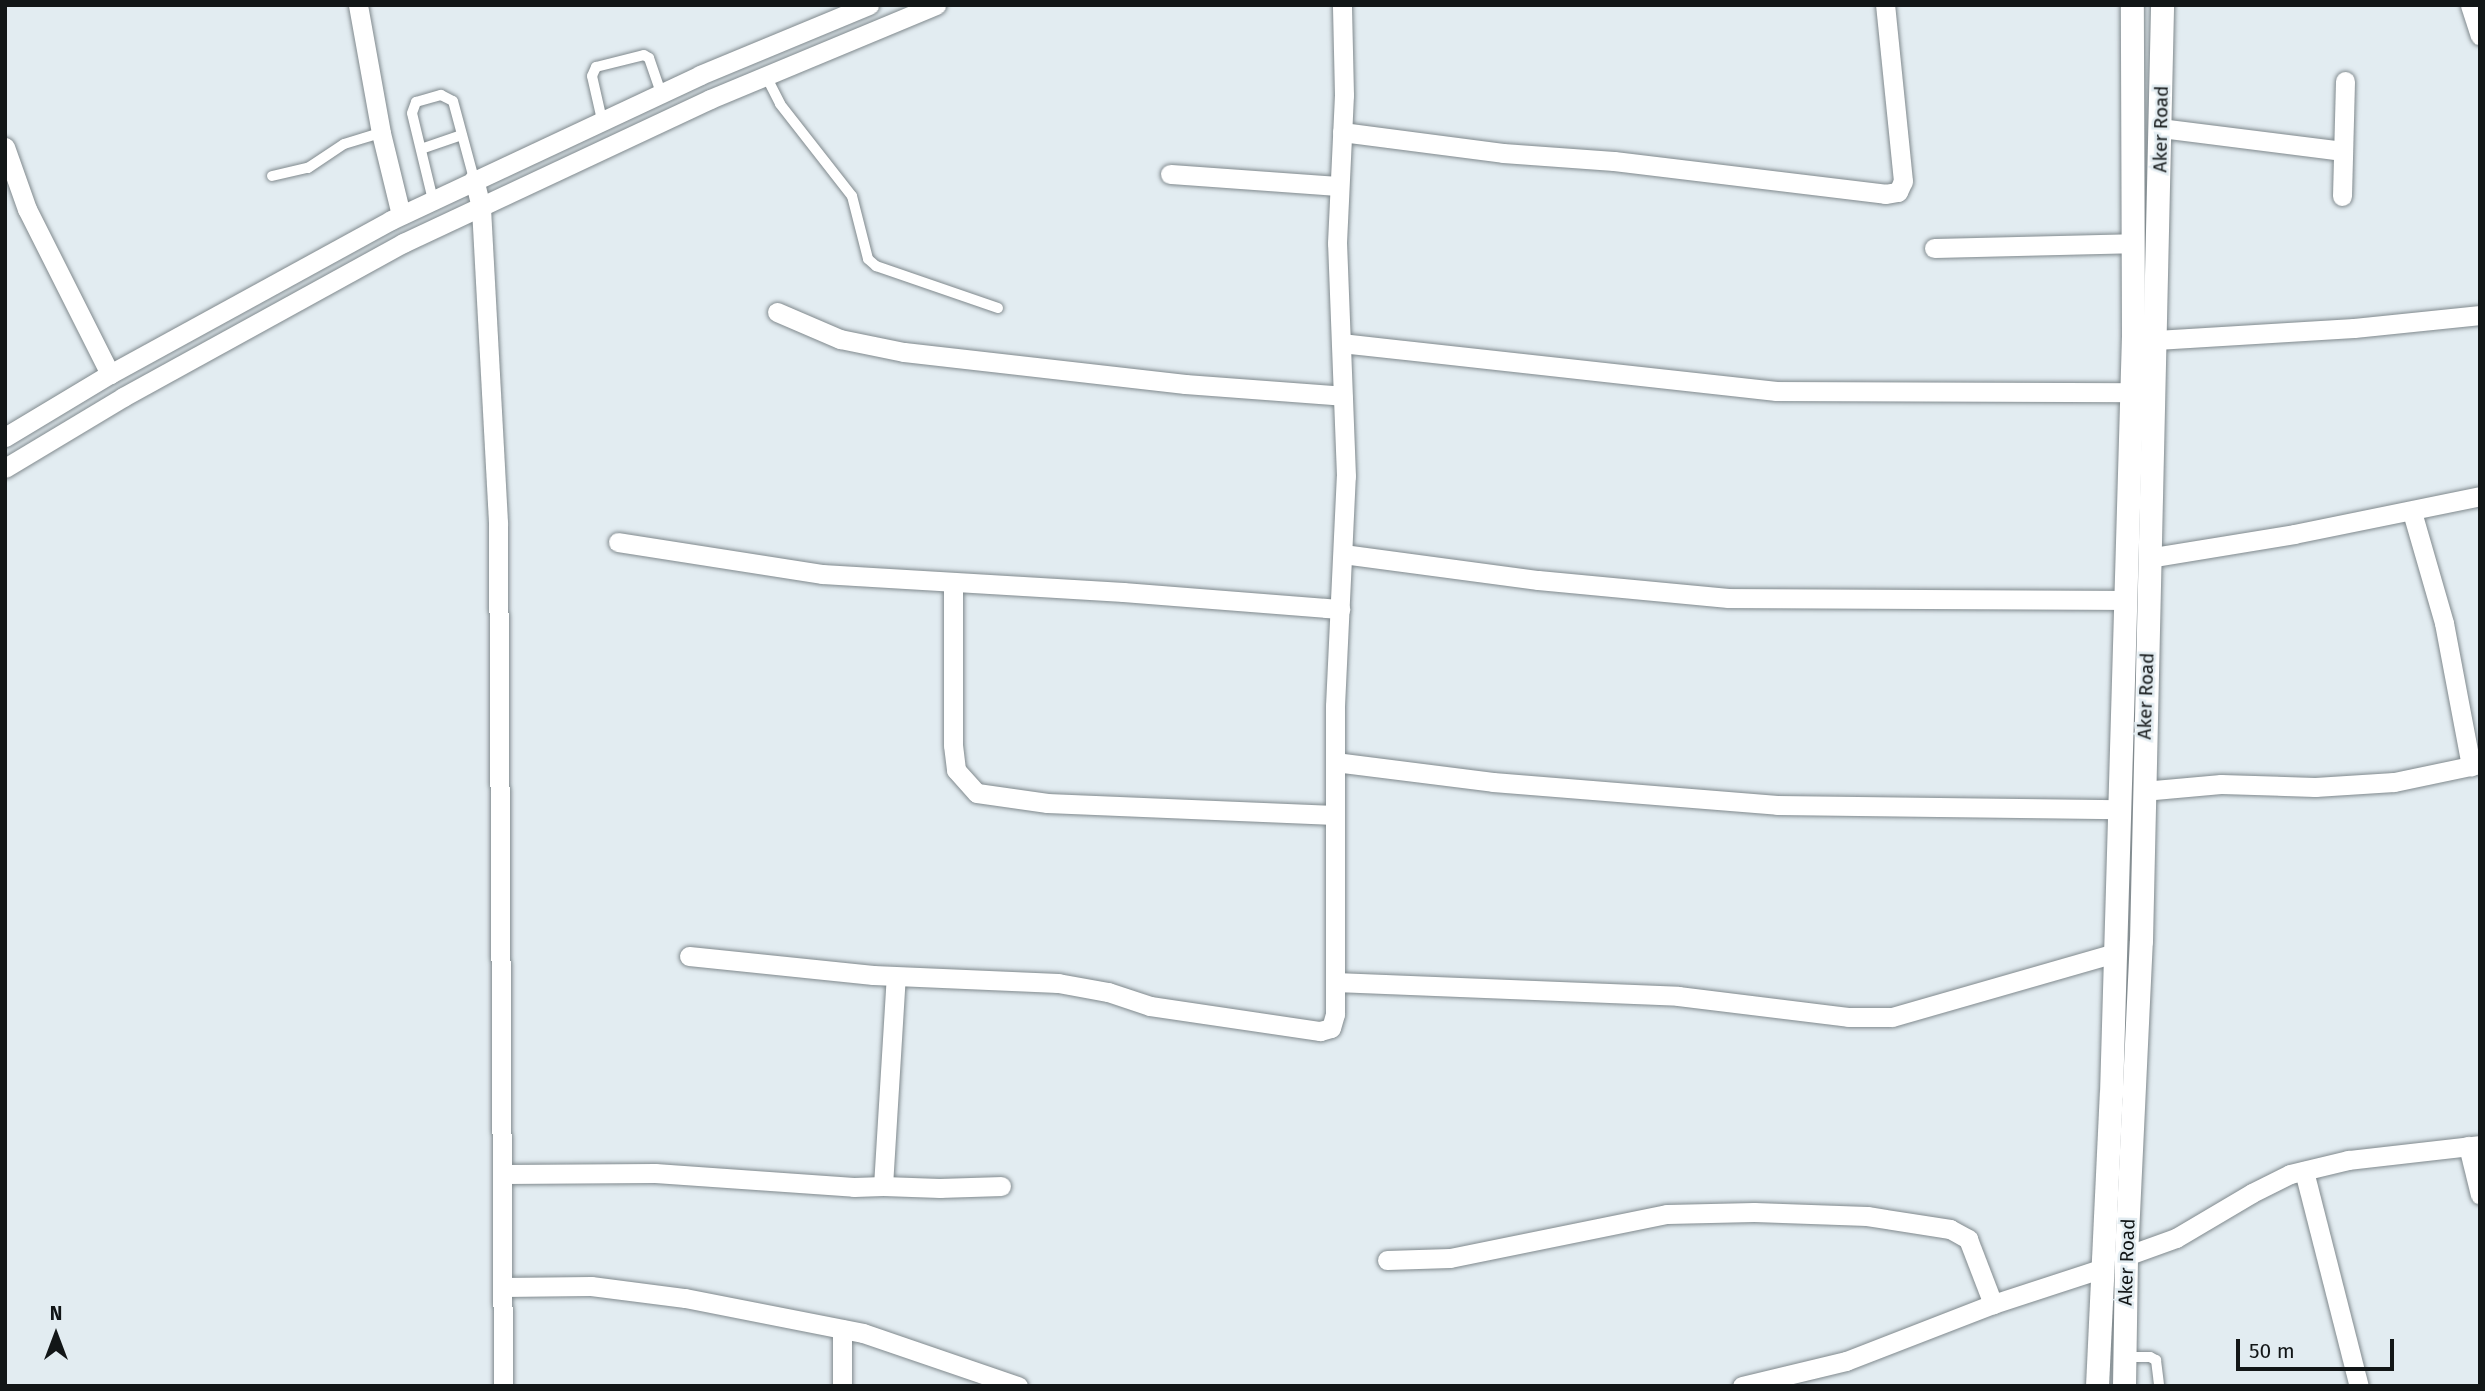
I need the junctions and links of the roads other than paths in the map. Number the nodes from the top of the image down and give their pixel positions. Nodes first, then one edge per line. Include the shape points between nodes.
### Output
1 (358, 5) edge
2 (869, 5) edge
3 (936, 5) edge
4 (1342, 5) edge
5 (1885, 5) edge
6 (2132, 5) edge
7 (2162, 5) edge
8 (766, 76) junction
9 (2345, 81) dead end
10 (661, 93) junction
11 (603, 120) junction
12 (2161, 128) junction
13 (1342, 132) junction
14 (381, 133) junction
15 (462, 135) junction
16 (5, 148) edge
17 (421, 149) junction
18 (2343, 151) junction
19 (1170, 174) dead end
20 (272, 176) dead end
21 (474, 179) junction
22 (1339, 186) junction
23 (2342, 196) dead end
24 (433, 200) junction
25 (481, 208) junction
26 (401, 215) junction
27 (2132, 243) junction
28 (1934, 248) dead end
29 (998, 308) dead end
30 (777, 312) dead end
31 (2480, 315) edge
32 (2156, 340) junction
33 (1341, 343) junction
34 (110, 374) junction
35 (2130, 391) junction
36 (1343, 396) junction
37 (5, 437) edge
38 (5, 468) edge
39 (2480, 496) edge
40 (2412, 512) junction
41 (618, 542) dead end
42 (1343, 554) junction
43 (2148, 558) junction
44 (953, 583) junction
45 (2123, 600) junction
46 (1340, 609) junction
47 (2146, 681) junction
48 (2123, 684) junction
49 (1335, 762) junction
50 (2476, 765) edge
51 (2143, 791) junction
52 (2120, 808) junction
53 (1335, 815) junction
54 (2115, 953) junction
55 (689, 956) dead end
56 (896, 976) junction
57 (1335, 982) junction
58 (2474, 1145) edge
59 (2304, 1171) junction
60 (504, 1174) junction
61 (883, 1186) junction
62 (1001, 1186) dead end
63 (2480, 1195) edge
64 (2126, 1256) junction
65 (1387, 1260) dead end
66 (2101, 1269) junction
67 (503, 1287) junction
68 (1993, 1304) junction
69 (842, 1328) junction
70 (2124, 1357) junction
71 (1767, 1383) edge
72 (503, 1386) edge
73 (842, 1386) edge
74 (1018, 1386) edge
75 (1742, 1386) edge
76 (2097, 1386) edge
77 (2124, 1386) edge
78 (2159, 1386) edge
79 (2359, 1386) edge

1 - 14 street
2 - 10 street
3 - 8 street
4 - 13 street
5 - 13 street via 1903,181 1898,192 1503,153
6 - 27 street, Aker Road
7 - 12 street, Aker Road
8 - 25 street
8 - 29 lane via 780,104 852,196 869,259 876,266
9 - 18 street
10 - 11 street
10 - 11 lane via 644,55 596,67 592,76
11 - 21 street
12 - 18 street
12 - 32 street, Aker Road
13 - 22 street
14 - 20 lane via 344,144 308,168
14 - 26 street
15 - 17 lane
15 - 17 lane via 450,97 416,102 412,113
15 - 21 lane
16 - 34 street via 27,209
17 - 24 lane
18 - 23 street
19 - 22 street
21 - 24 street
21 - 25 street
22 - 33 street via 1336,243
24 - 26 street
25 - 38 street via 402,243 123,397
25 - 60 street via 498,523
26 - 34 street
27 - 28 street
27 - 35 street, Aker Road
30 - 36 street via 840,338 904,352 1185,384
31 - 32 street
32 - 43 street, Aker Road
33 - 35 street via 1776,391
33 - 36 street
34 - 37 street
35 - 45 street, Aker Road
36 - 42 street
39 - 40 street
40 - 43 street
40 - 50 street via 2444,624
41 - 44 street via 822,574
42 - 45 street via 1538,580 1728,598
42 - 46 street
43 - 47 street, Aker Road
44 - 46 street
44 - 53 street via 953,745 956,770 977,793 1047,803
45 - 48 street, Aker Road
46 - 49 street
47 - 48 street
47 - 51 street, Aker Road
48 - 52 street, Aker Road
49 - 52 street via 1493,782 1777,805
49 - 53 street
50 - 51 street via 2394,782 2315,787 2221,784
51 - 64 street, Aker Road via 2137,1063
52 - 54 street, Aker Road
53 - 57 street
54 - 57 street via 1892,1017 1848,1017 1678,996
54 - 66 street, Aker Road
55 - 56 street
56 - 57 street via 1058,983 1150,1006 1320,1031 1331,1028
56 - 61 street
58 - 59 street via 2348,1160
58 - 63 street
59 - 64 street via 2252,1193 2176,1238
59 - 79 street
60 - 61 street via 655,1173
60 - 67 street
61 - 62 street
64 - 70 street, Aker Road
65 - 68 street via 1450,1258 1667,1214 1867,1216 1950,1229 1968,1239
66 - 68 street
66 - 76 street, Aker Road
67 - 69 street via 605,1288
67 - 72 street
68 - 71 street via 1846,1362
69 - 73 street
69 - 74 street
70 - 77 street, Aker Road
70 - 78 lane via 2157,1360
71 - 75 street

